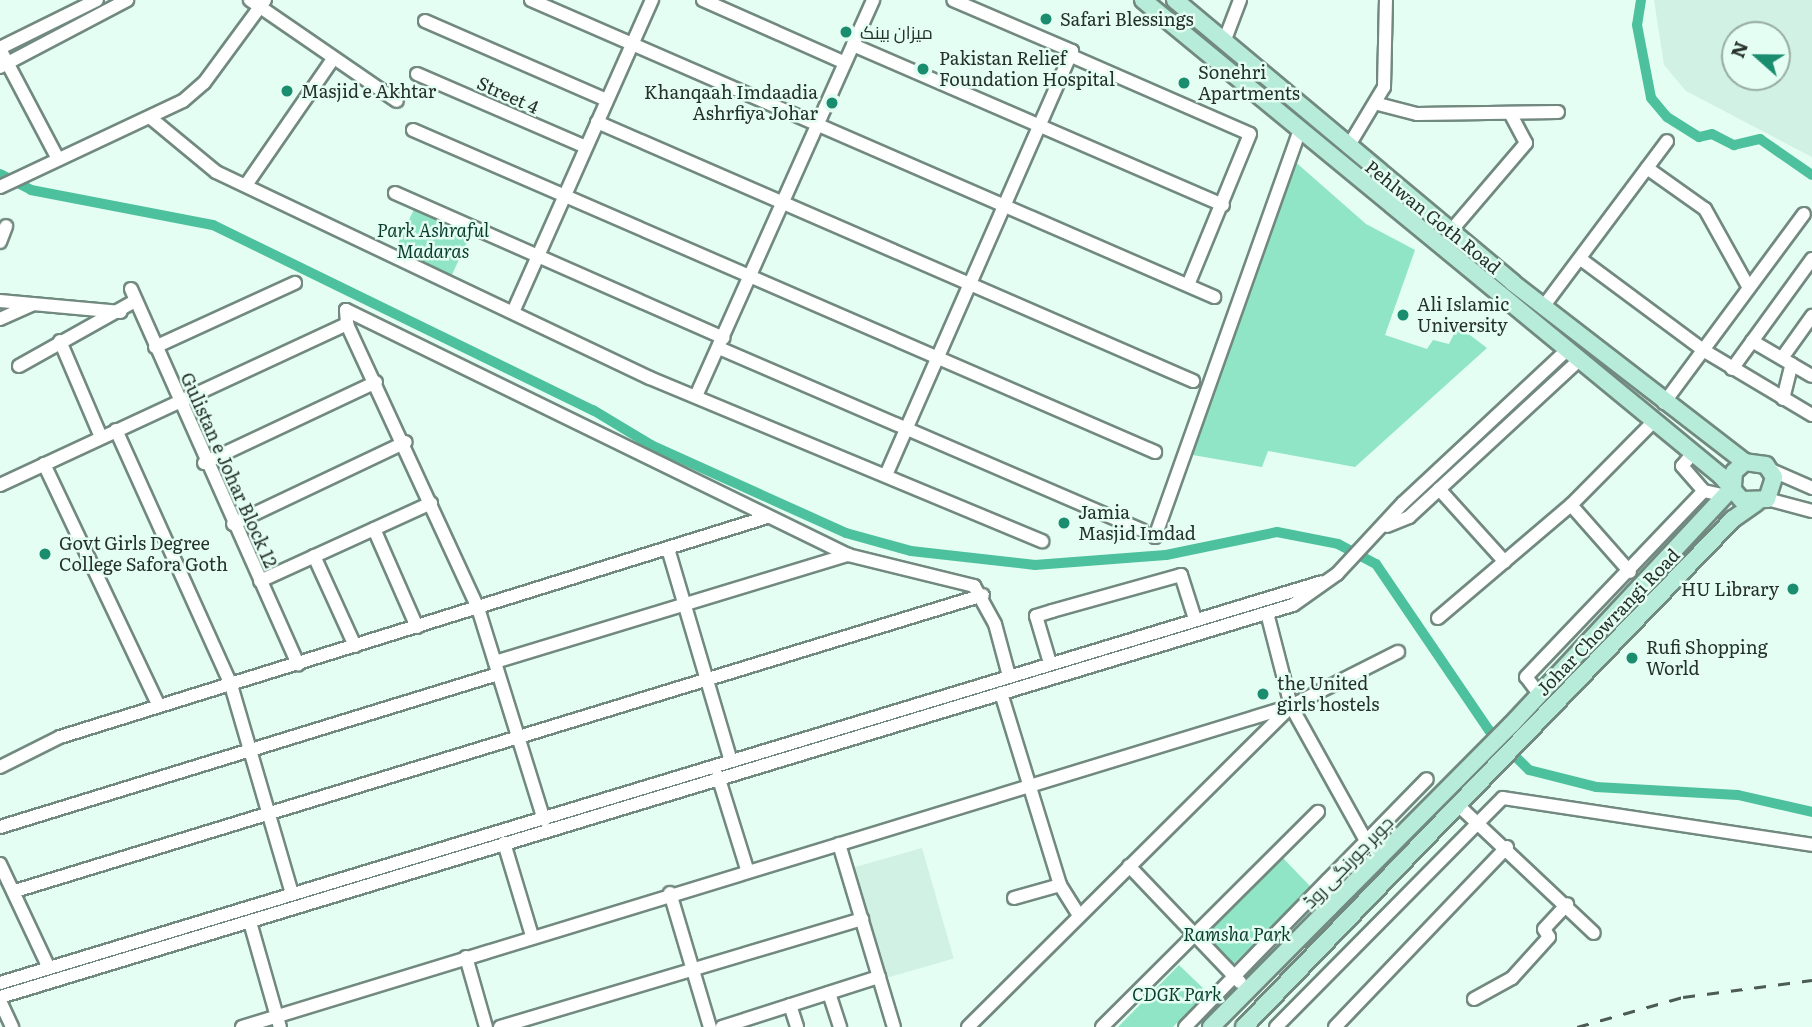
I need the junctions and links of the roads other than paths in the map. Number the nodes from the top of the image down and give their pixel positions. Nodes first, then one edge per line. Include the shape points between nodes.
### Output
1 (97, 0) edge
2 (127, 0) edge
3 (531, 0) edge
4 (652, 0) edge
5 (703, 0) edge
6 (953, 0) edge
7 (1143, 0) edge
8 (1175, 0) edge
9 (1241, 0) edge
10 (1386, 0) edge
11 (870, 1) edge
12 (258, 2) edge
13 (425, 21) dead end
14 (1224, 41) junction
15 (632, 44) junction
16 (853, 45) junction
17 (0, 49) edge
18 (1069, 55) junction
19 (333, 60) junction
20 (845, 63) junction
21 (3, 66) edge
22 (416, 74) dead end
23 (607, 100) junction
24 (397, 101) dead end
25 (1378, 104) junction
26 (1558, 112) dead end
27 (1510, 113) junction
28 (152, 119) junction
29 (597, 122) junction
30 (818, 124) junction
31 (1038, 126) junction
32 (413, 130) dead end
33 (1299, 133) junction
34 (1667, 141) dead end
35 (586, 147) junction
36 (1348, 147) junction
37 (57, 157) junction
38 (1647, 168) junction
39 (246, 185) junction
40 (0, 187) edge
41 (395, 193) dead end
42 (564, 196) junction
43 (784, 201) junction
44 (1004, 204) junction
45 (1223, 205) junction
46 (1804, 214) dead end
47 (6, 226) dead end
48 (1450, 232) junction
49 (0, 242) edge
50 (539, 254) junction
51 (1812, 259) edge
52 (1582, 260) junction
53 (751, 275) junction
54 (1503, 275) junction
55 (970, 281) junction
56 (295, 283) dead end
57 (1188, 285) junction
58 (1492, 288) junction
59 (1749, 288) junction
60 (1214, 297) dead end
61 (0, 301) edge
62 (32, 305) junction
63 (1543, 307) junction
64 (120, 312) junction
65 (513, 313) junction
66 (1812, 316) edge
67 (0, 319) edge
68 (347, 324) junction
69 (60, 341) junction
70 (1752, 341) junction
71 (721, 343) junction
72 (155, 347) junction
73 (1703, 350) junction
74 (1573, 355) junction
75 (937, 356) junction
76 (1787, 361) junction
77 (19, 366) dead end
78 (1732, 369) junction
79 (1812, 376) edge
80 (1193, 381) dead end
81 (376, 382) junction
82 (696, 396) junction
83 (1783, 399) junction
84 (180, 401) junction
85 (1664, 403) junction
86 (1812, 415) edge
87 (1654, 421) junction
88 (116, 430) junction
89 (904, 432) junction
90 (101, 437) junction
91 (406, 442) junction
92 (1155, 452) dead end
93 (1693, 453) junction
94 (1745, 462) junction
95 (204, 463) junction
96 (44, 464) junction
97 (1771, 470) junction
98 (886, 475) junction
99 (0, 485) edge
100 (1812, 488) edge
101 (1440, 489) junction
102 (1704, 491) junction
103 (1729, 491) junction
104 (1762, 501) junction
105 (431, 503) junction
106 (1571, 505) junction
107 (1812, 512) edge
108 (766, 517) junction
109 (233, 524) junction
110 (1386, 526) junction
111 (374, 529) junction
112 (1141, 530) dead end
113 (1155, 537) dead end
114 (1042, 541) dead end
115 (669, 552) junction
116 (848, 555) junction
117 (314, 556) junction
118 (1505, 562) junction
119 (1630, 572) junction
120 (1333, 577) junction
121 (260, 582) junction
122 (984, 595) junction
123 (683, 604) junction
124 (478, 608) junction
125 (1267, 612) junction
126 (1438, 618) dead end
127 (1195, 619) junction
128 (417, 627) junction
129 (355, 646) junction
130 (1398, 652) dead end
131 (1050, 663) junction
132 (298, 664) junction
133 (497, 668) junction
134 (1009, 676) junction
135 (707, 681) junction
136 (230, 685) junction
137 (1001, 693) junction
138 (1539, 694) junction
139 (159, 706) junction
140 (1291, 706) junction
141 (517, 735) junction
142 (789, 749) junction
143 (252, 750) junction
144 (1477, 758) joint
145 (732, 761) junction
146 (0, 767) edge
147 (718, 776) junction
148 (1427, 779) dead end
149 (1031, 785) junction
150 (1459, 806) junction
151 (268, 812) junction
152 (1318, 812) dead end
153 (543, 816) junction
154 (1476, 820) junction
155 (0, 827) edge
156 (547, 830) junction
157 (1366, 841) junction
158 (504, 843) junction
159 (839, 844) junction
160 (1812, 845) edge
161 (1507, 847) junction
162 (1384, 851) junction
163 (0, 863) edge
164 (1129, 866) junction
165 (747, 869) junction
166 (340, 879) junction
167 (1328, 880) junction
168 (8, 885) edge
169 (1060, 885) junction
170 (292, 893) junction
171 (344, 893) junction
172 (670, 893) junction
173 (1014, 898) dead end
174 (1567, 904) junction
175 (1331, 908) junction
176 (1079, 916) junction
177 (862, 919) junction
178 (250, 922) junction
179 (1594, 933) dead end
180 (532, 936) junction
181 (1194, 936) junction
182 (466, 957) junction
183 (49, 968) junction
184 (694, 971) junction
185 (880, 977) junction
186 (1235, 977) junction
187 (0, 983) edge
188 (829, 993) junction
189 (1250, 993) junction
190 (0, 999) edge
191 (1474, 999) dead end
192 (790, 1005) junction
193 (279, 1021) edge
194 (751, 1023) edge
195 (1215, 1026) edge
196 (12, 1027) edge
197 (242, 1027) edge
198 (486, 1027) edge
199 (500, 1027) edge
200 (710, 1027) edge
201 (722, 1027) edge
202 (797, 1027) edge
203 (840, 1027) edge
204 (894, 1027) edge
205 (968, 1027) edge
206 (1102, 1027) edge
207 (1185, 1027) edge
208 (1244, 1027) edge
209 (1276, 1027) edge
210 (1335, 1027) edge

1 - 17 street
2 - 21 street
3 - 15 street
4 - 15 street
5 - 20 street
6 - 18 street via 1072,51
7 - 33 main road, Pehlwan Goth Road
8 - 14 main road, Pehlwan Goth Road
9 - 14 street
10 - 25 street via 1389,60
11 - 16 street
12 - 19 street
12 - 28 street via 204,83
13 - 23 street
14 - 36 main road, Pehlwan Goth Road
15 - 23 street
15 - 30 street
16 - 20 street
16 - 31 street
17 - 21 street
18 - 31 street
18 - 45 street via 1250,134
19 - 24 street
19 - 39 street
20 - 30 street
21 - 37 street
22 - 35 street, Street 4
23 - 29 street
25 - 27 street via 1409,113
25 - 36 street
26 - 27 street
27 - 48 street via 1527,140
28 - 37 street
28 - 39 street via 193,158
29 - 35 street
29 - 43 street
30 - 43 street
30 - 44 street
31 - 44 street
31 - 45 street
32 - 42 street
33 - 58 main road, Pehlwan Goth Road
33 - 113 street
34 - 38 street
35 - 42 street
36 - 48 main road, Pehlwan Goth Road
37 - 40 street
38 - 52 street
38 - 59 street via 1704,209
39 - 65 street
41 - 50 street
42 - 50 street
42 - 53 street
43 - 53 street
43 - 55 street
44 - 55 street
44 - 57 street
45 - 57 street
46 - 59 street
47 - 49 street
48 - 54 main road, Pehlwan Goth Road
50 - 65 street
50 - 71 street
51 - 70 street
52 - 63 street
52 - 73 street
53 - 71 street
53 - 75 street
54 - 58 main road
54 - 63 main road, Pehlwan Goth Road
55 - 75 street
55 - 80 street
56 - 72 street
57 - 60 street
58 - 74 main road, Pehlwan Goth Road
59 - 73 street
61 - 62 street
62 - 64 street
62 - 67 street
63 - 85 main road, Pehlwan Goth Road
64 - 69 street
64 - 72 street, Gulistan e Johar Block 12 via 133,295
65 - 82 street
66 - 76 street
68 - 81 street
68 - 84 street
68 - 108 street via 346,310
69 - 77 street
69 - 90 street
70 - 76 street
70 - 78 street
71 - 82 street
71 - 89 street
72 - 84 street, Gulistan e Johar Block 12
73 - 78 street
73 - 85 street
74 - 87 main road, Pehlwan Goth Road
74 - 101 street
74 - 110 street via 1403,503
75 - 89 street
75 - 92 street
76 - 79 street
76 - 83 street
78 - 83 street
81 - 91 street
81 - 95 street
82 - 98 street
83 - 86 street
84 - 88 street
84 - 95 street, Gulistan e Johar Block 12
85 - 94 main road, Pehlwan Goth Road
87 - 93 main road, Pehlwan Goth Road
87 - 106 street
88 - 90 street
88 - 136 street
89 - 98 street
89 - 112 street
90 - 96 street
91 - 105 street
91 - 109 street
93 - 102 street via 1682,466
93 - 103 main road, Pehlwan Goth Road
94 - 97 main road
94 - 103 main road via 1734,472
95 - 109 street, Gulistan e Johar Block 12
96 - 99 street
96 - 139 street
97 - 100 street
97 - 104 main road via 1775,485
98 - 114 street
101 - 110 street via 1409,516
101 - 118 street
102 - 103 street
102 - 119 street
103 - 104 main road via 1742,500
103 - 138 main road, Johar Chowrangi Road
104 - 107 street
104 - 150 main road, Johar Chowrangi Road via 1733,519
105 - 111 street
105 - 124 street
106 - 118 street
106 - 119 street
108 - 115 street
108 - 116 street
109 - 121 street, Gulistan e Johar Block 12
110 - 120 street
111 - 117 street
111 - 128 street
115 - 123 street
115 - 124 street
116 - 122 street via 974,586
116 - 123 street
117 - 121 street
117 - 129 street
118 - 126 street
119 - 138 street via 1526,677
120 - 125 street
120 - 127 street
121 - 132 street, Gulistan e Johar Block 12
122 - 134 street
122 - 135 street
123 - 133 street
123 - 135 street
124 - 128 street
124 - 133 street
125 - 137 street
125 - 140 street
127 - 131 street
127 - 131 street via 1181,575 1052,611 1036,616
128 - 129 street
129 - 132 street
130 - 140 street
131 - 134 street
132 - 136 street
133 - 141 street
133 - 143 street
134 - 142 street
135 - 141 street
135 - 145 street
136 - 139 street
136 - 143 street
137 - 142 street
137 - 149 street
138 - 144 main road, Johar Chowrangi Road
139 - 146 street via 60,737
140 - 149 street
140 - 157 street
140 - 164 street
141 - 151 street
141 - 153 street
142 - 145 street
142 - 147 street
143 - 151 street
143 - 155 street
144 - 162 main road, جوہر چورنگی روڈ
145 - 153 street
147 - 156 street
147 - 165 street
148 - 157 street
149 - 159 street
149 - 169 street
150 - 154 street
150 - 208 main road
151 - 168 street
151 - 170 street
152 - 181 street
153 - 156 street
153 - 166 street
154 - 160 street via 1492,803 1509,798
154 - 161 street
154 - 209 street
156 - 158 street
157 - 162 street
157 - 167 street
158 - 171 street
158 - 180 street
159 - 165 street
159 - 177 street
161 - 174 street
161 - 210 street
162 - 175 main road, جوہر چورنگی روڈ
163 - 168 street
164 - 176 street
164 - 181 street
165 - 172 street
166 - 170 street
166 - 171 street
167 - 175 street
167 - 186 street
168 - 183 street
169 - 173 street
169 - 176 street
170 - 183 street
171 - 178 street
172 - 180 street
172 - 184 street
174 - 179 street
174 - 191 street via 1544,929 1549,937 1512,978
175 - 189 main road, جوہر چورنگی روڈ
176 - 205 street
177 - 184 street
177 - 185 street
178 - 190 street
178 - 193 street
180 - 182 street
181 - 186 street
181 - 206 street
182 - 193 street
182 - 198 street
183 - 187 street
184 - 199 street
184 - 200 street
185 - 188 street
185 - 204 street
186 - 189 street
186 - 207 street
188 - 192 street
188 - 203 street
189 - 195 main road, جوہر چورنگی روڈ
190 - 196 street
192 - 194 street
192 - 202 street
193 - 197 street
194 - 201 street

